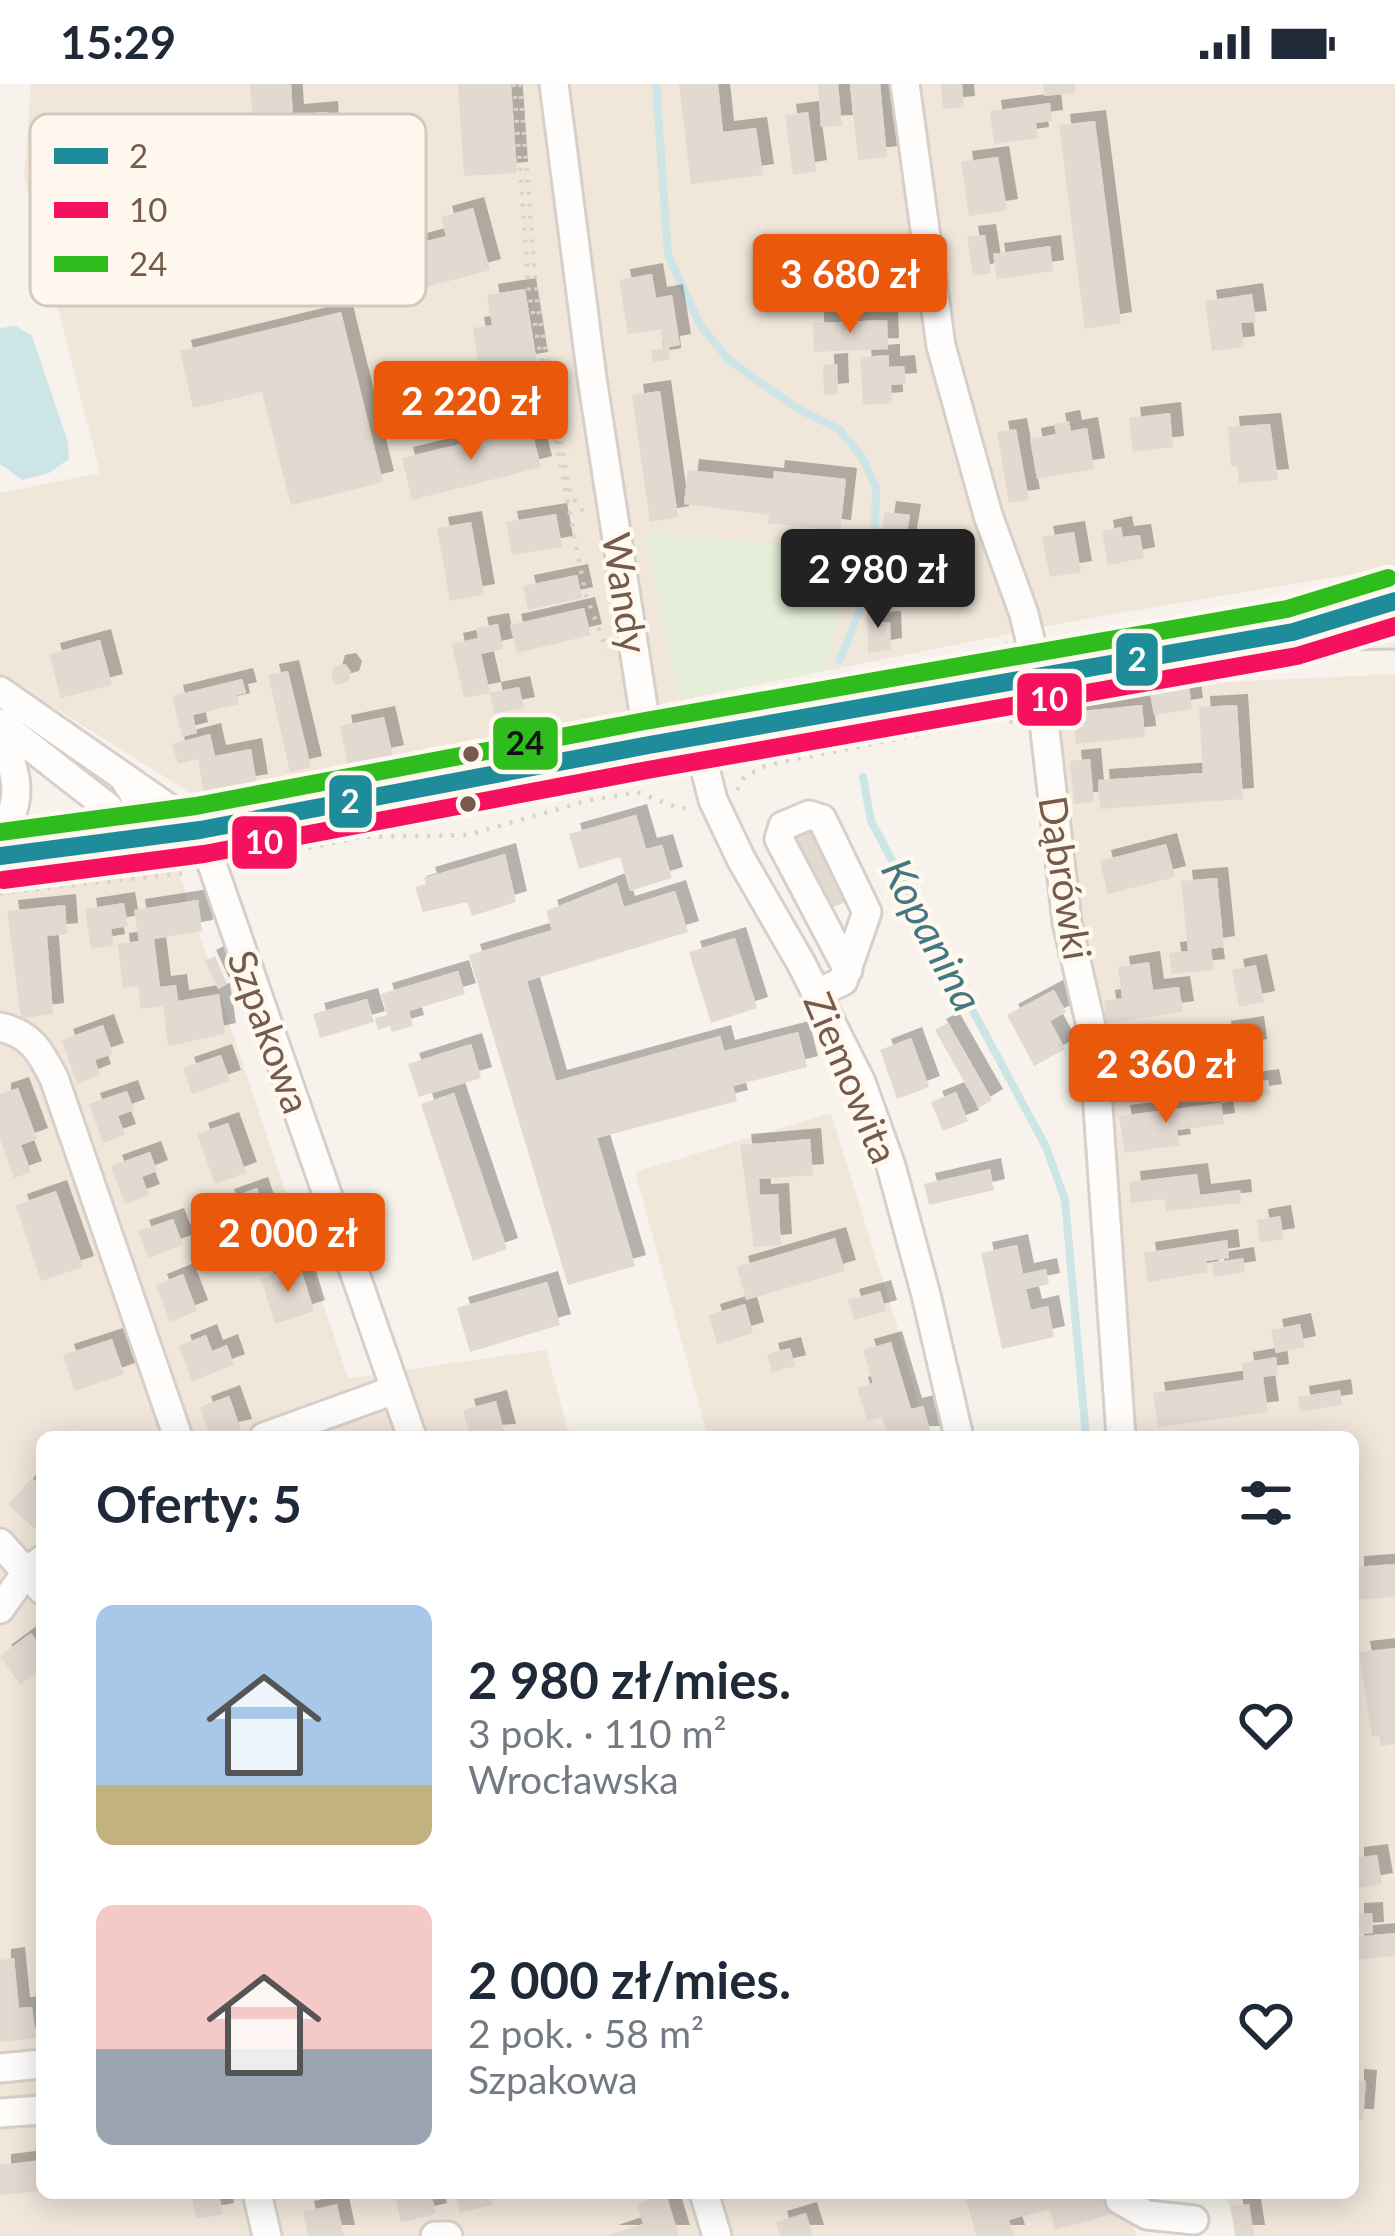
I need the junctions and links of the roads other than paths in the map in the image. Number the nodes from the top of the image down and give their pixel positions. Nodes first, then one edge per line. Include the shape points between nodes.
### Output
1 (554, 84) edge
2 (905, 84) edge
3 (1395, 602) edge
4 (1395, 631) edge
5 (1293, 632) junction
6 (1039, 678) junction
7 (0, 691) edge
8 (0, 723) edge
9 (0, 733) edge
10 (697, 737) junction
11 (649, 745) junction
12 (110, 767) junction
13 (200, 830) junction
14 (0, 834) edge
15 (131, 840) junction
16 (0, 856) edge
17 (848, 970) junction
18 (816, 994) junction
19 (0, 1027) edge
20 (394, 1390) junction
21 (176, 1431) edge
22 (281, 1431) edge
23 (410, 1431) edge
24 (958, 1431) edge
25 (1121, 1431) edge
26 (0, 1544) edge
27 (36, 1573) edge
28 (36, 1575) edge
29 (0, 1610) edge
30 (36, 2065) edge
31 (0, 2068) edge
32 (36, 2110) edge
33 (0, 2113) edge
34 (258, 2199) edge
35 (706, 2199) edge
36 (1120, 2199) edge
37 (1195, 2216) edge
38 (267, 2236) edge
39 (436, 2236) edge
40 (448, 2236) edge
41 (717, 2236) edge

1 - 11 street, Wandy
2 - 6 street, Dąbrówki via 941,346
3 - 5 main road
4 - 5 main road
5 - 6 main road
6 - 10 main road
6 - 25 street, Dąbrówki via 1067,922 1094,1035
7 - 12 street
8 - 15 street via 109,808
9 - 14 street via 17,785 15,812
10 - 11 main road
10 - 18 street, Ziemowita via 713,800
11 - 13 main road
12 - 13 street
12 - 15 street via 140,805
13 - 15 main road
13 - 20 street, Szpakowa
15 - 16 main road
17 - 17 street via 867,912 822,819 808,814 783,826 779,839
17 - 18 street
18 - 24 street, Ziemowita via 861,1082 891,1166
19 - 21 street via 39,1048 53,1078
20 - 22 street
20 - 23 street, Szpakowa
26 - 27 street
28 - 29 street
30 - 31 street
32 - 33 street
34 - 38 street
35 - 41 street
36 - 37 street via 1147,2215
39 - 40 street

